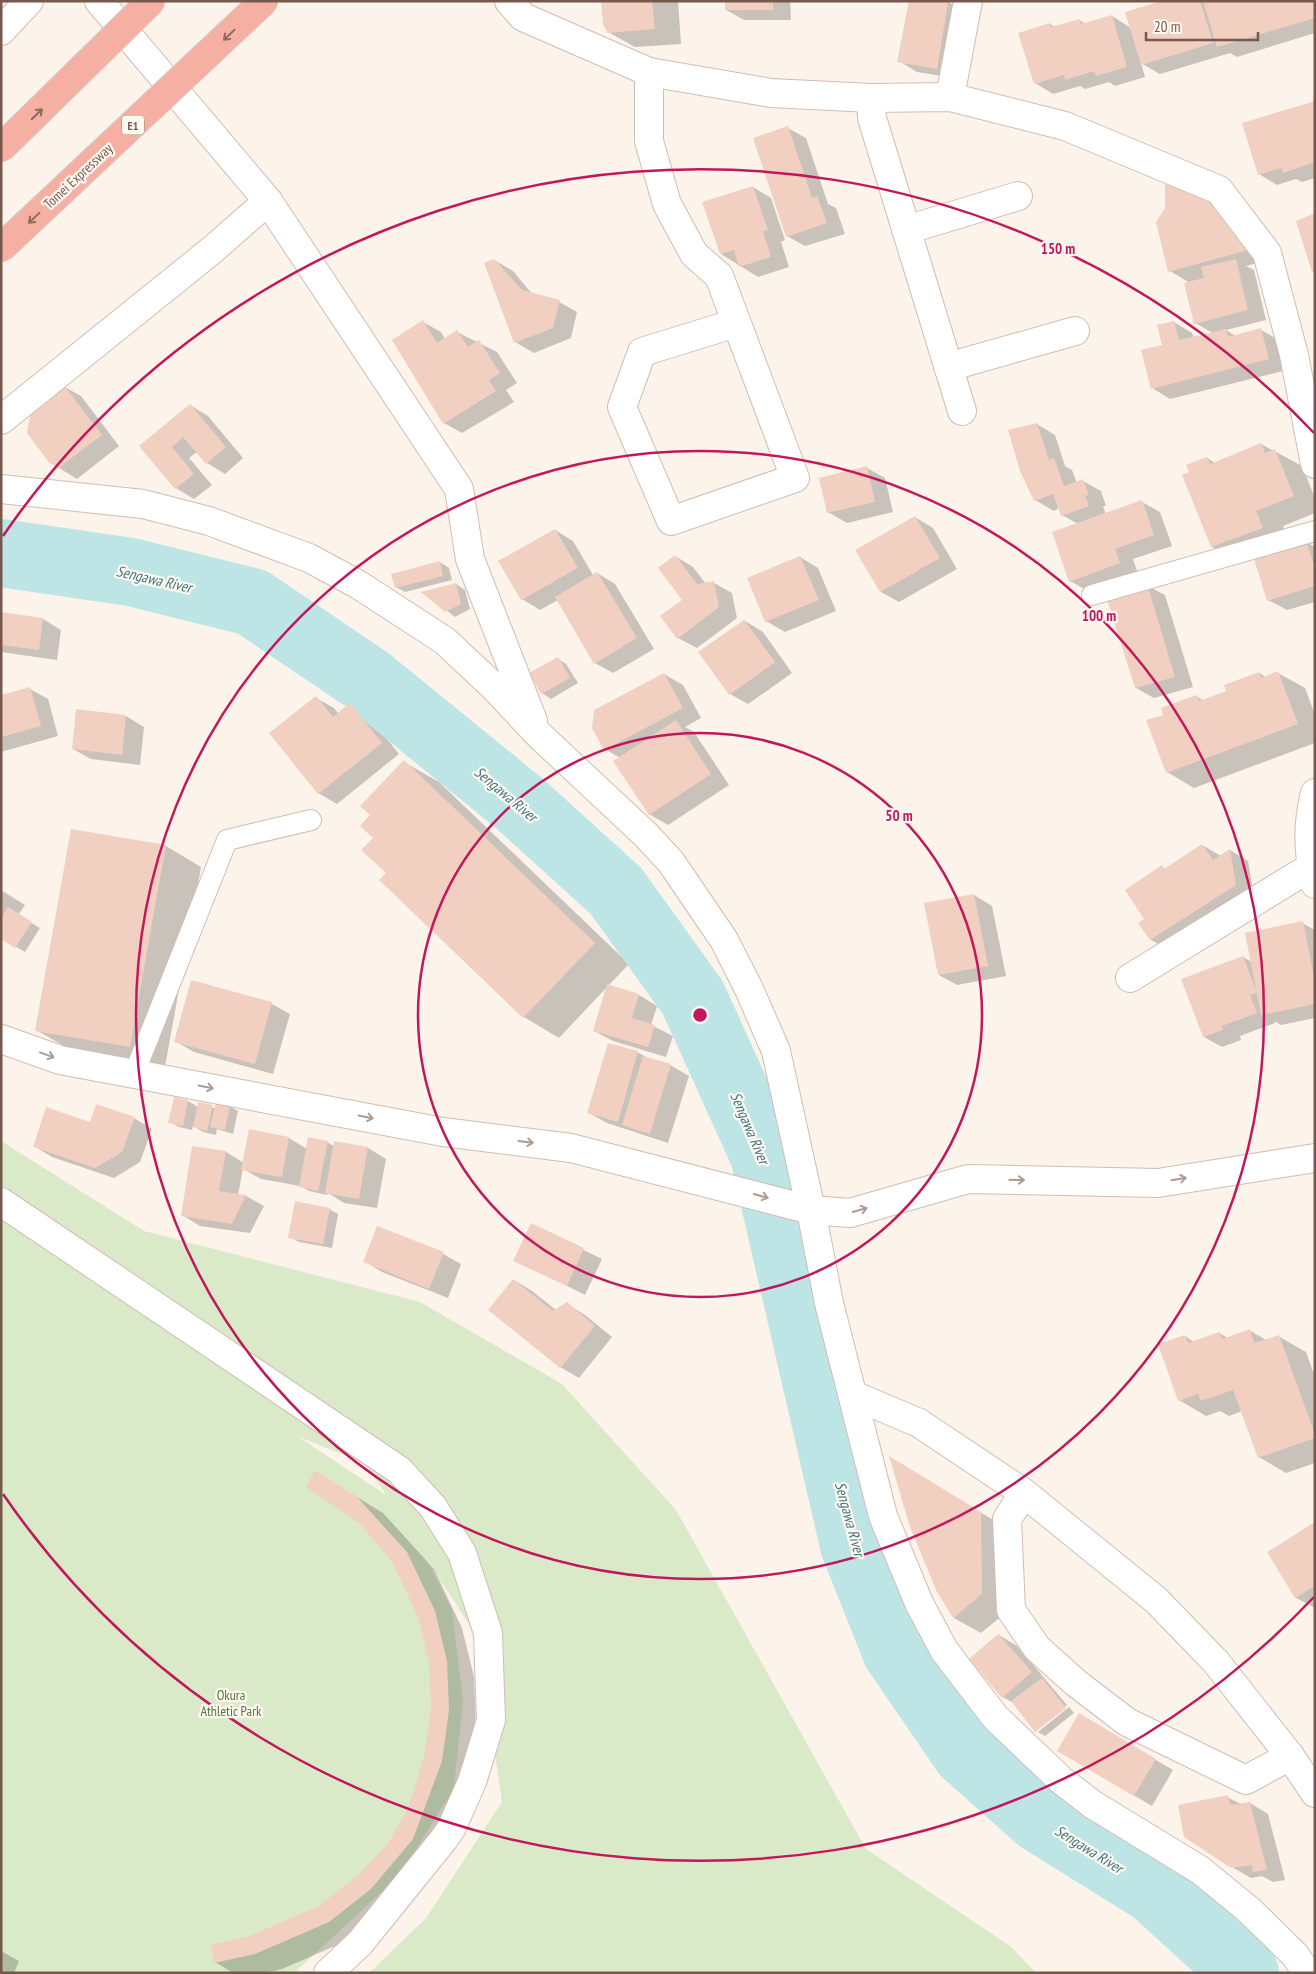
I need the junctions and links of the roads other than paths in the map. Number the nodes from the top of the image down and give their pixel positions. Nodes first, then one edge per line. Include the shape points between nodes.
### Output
1 (29, 1) edge
2 (99, 1) edge
3 (151, 1) edge
4 (264, 1) edge
5 (510, 1) edge
6 (968, 1) edge
7 (1, 31) edge
8 (649, 72) junction
9 (950, 97) junction
10 (871, 98) junction
11 (1, 148) edge
12 (1018, 196) dead end
13 (268, 201) junction
14 (906, 230) junction
15 (1, 248) edge
16 (736, 322) junction
17 (1075, 331) dead end
18 (948, 367) junction
19 (962, 411) dead end
20 (1, 420) edge
21 (1315, 464) edge
22 (5, 486) edge
23 (1315, 531) edge
24 (1092, 595) dead end
25 (538, 734) junction
26 (1315, 793) edge
27 (312, 820) dead end
28 (1313, 876) edge
29 (1130, 978) dead end
30 (1, 1039) edge
31 (134, 1074) junction
32 (1315, 1158) edge
33 (1, 1202) edge
34 (812, 1210) junction
35 (853, 1395) junction
36 (1024, 1493) junction
37 (1290, 1756) junction
38 (1315, 1793) edge
39 (1301, 1962) edge
40 (328, 1973) edge

1 - 7 street
2 - 13 street
11 -> 3 highway, bridge
4 -> 15 highway, Tomei Expressway / E1, bridge
5 - 8 street via 522,17
6 - 9 street
8 - 10 street via 771,93
8 - 16 street via 649,141 667,204 694,254 719,276
9 - 10 street
9 - 21 street via 1064,126 1219,190 1267,253 1294,355
10 - 14 street via 872,118
12 - 14 street
13 - 20 street
13 - 25 street via 459,489 470,559
14 - 18 street
16 - 16 street via 642,352 622,407 671,521 795,478
17 - 18 street
18 - 19 street
22 - 25 street via 143,504 209,521 309,558 359,585 445,642
23 - 24 lane
25 - 34 street via 671,862 724,940 776,1051
26 - 28 street via 1308,821
27 - 31 lane via 227,840
28 - 29 street
30 -> 31 street via 60,1060
31 -> 34 street via 443,1132 571,1148
34 -> 32 street via 850,1213 968,1179 1158,1183
33 - 40 street via 399,1470 433,1507 462,1553 488,1633 491,1720 472,1782 444,1839 360,1943
34 - 35 street via 829,1303
35 - 36 street via 920,1423
35 - 39 street via 883,1516 900,1561 944,1650 995,1717 1060,1780 1092,1804 1200,1870 1249,1910
36 - 37 street via 1156,1600 1216,1662
36 - 37 street via 1006,1519 1011,1610 1037,1648 1127,1722 1246,1780
37 - 38 street

